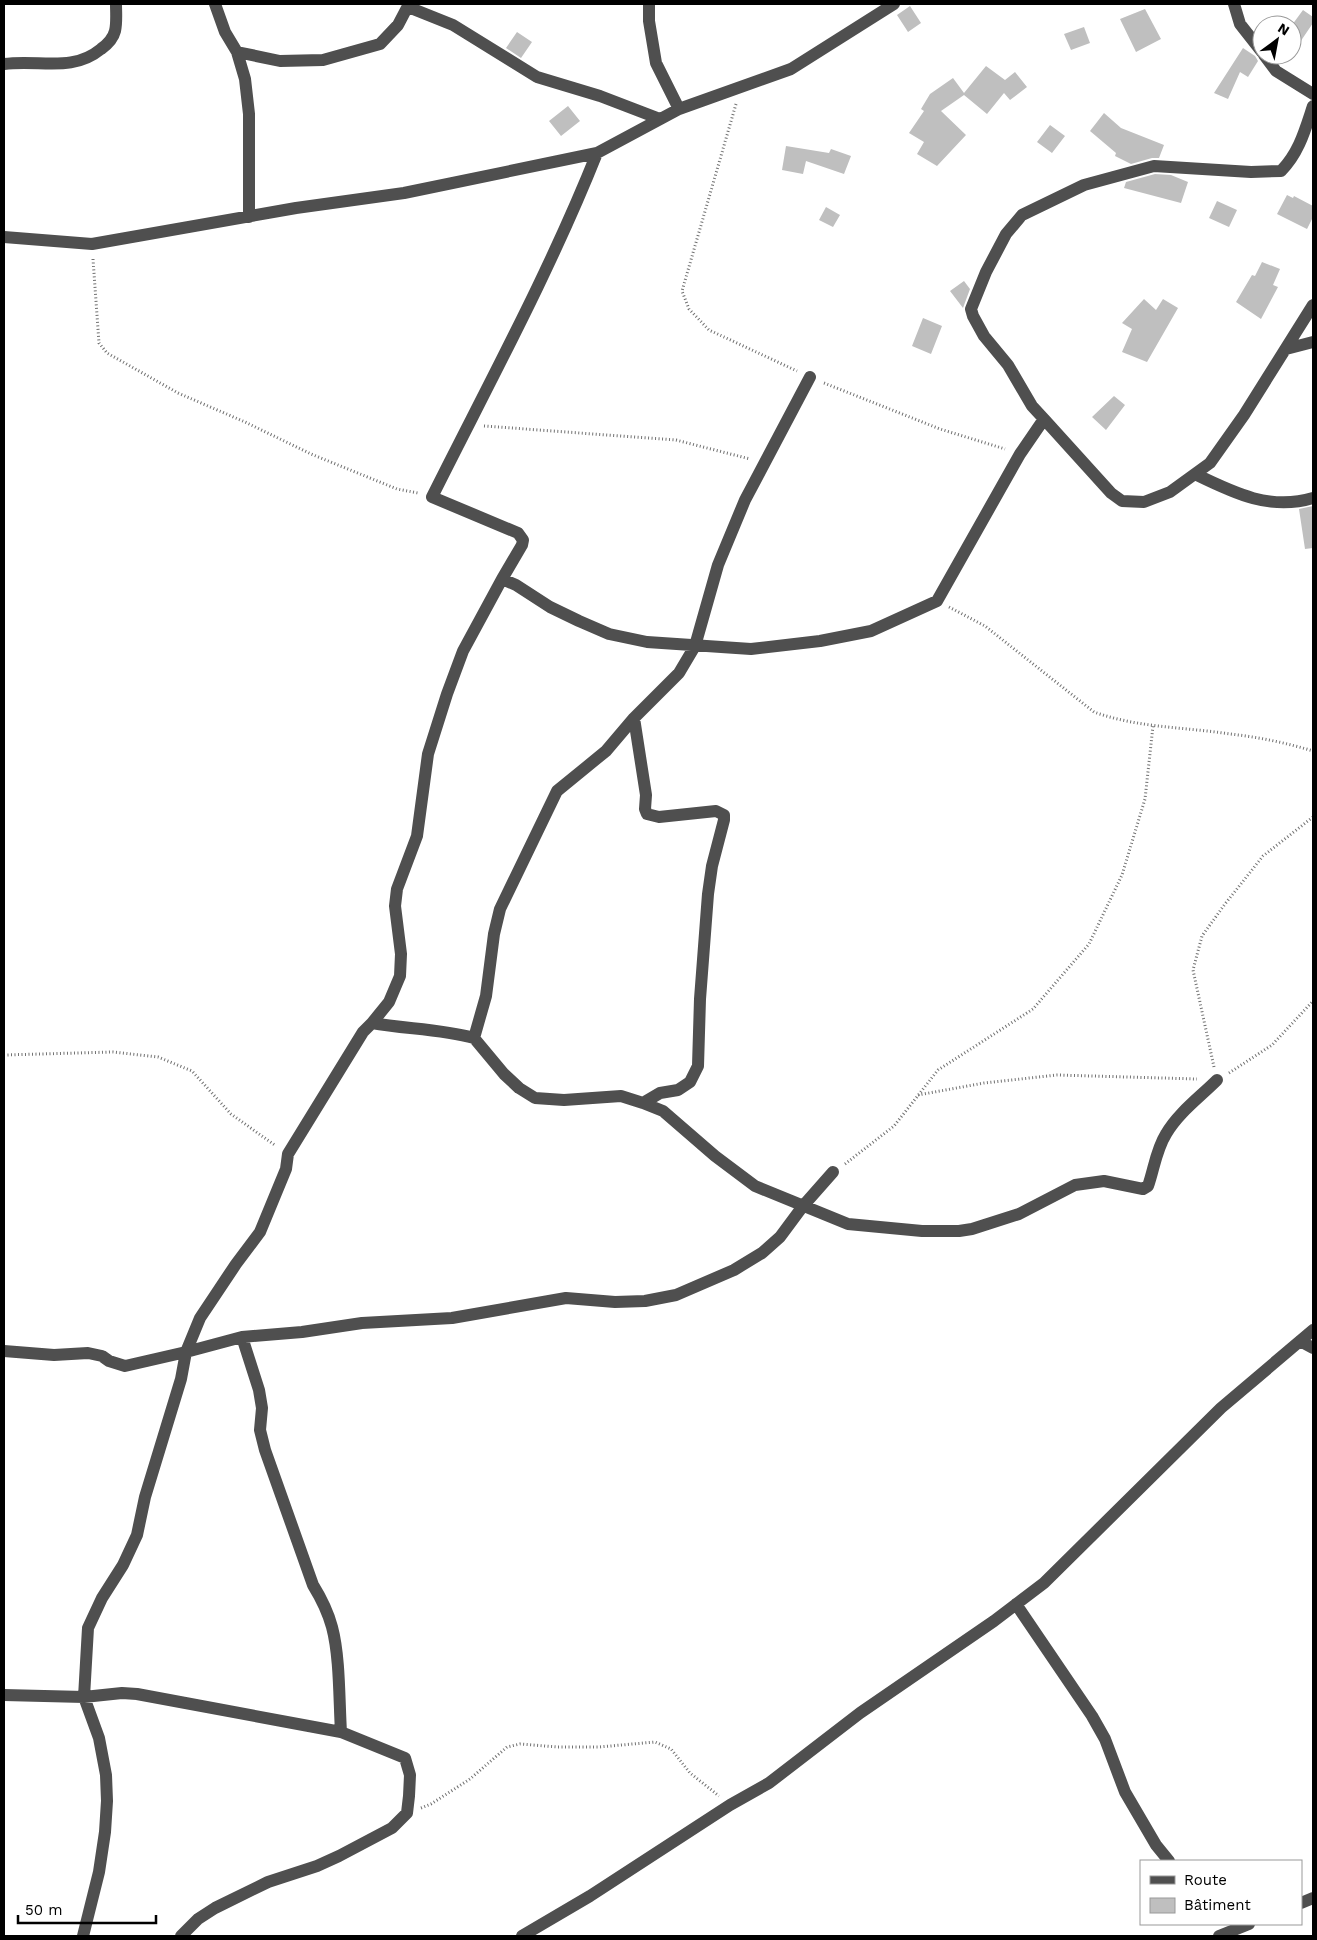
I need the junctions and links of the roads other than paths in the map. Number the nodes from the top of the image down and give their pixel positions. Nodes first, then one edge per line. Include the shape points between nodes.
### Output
1 (116, 4) edge
2 (216, 4) edge
3 (649, 4) edge
4 (894, 4) edge
5 (1234, 4) edge
6 (408, 5) edge
7 (1252, 40) edge
8 (238, 52) junction
9 (4, 64) edge
10 (1271, 65) edge
11 (1313, 94) edge
12 (1313, 106) edge
13 (679, 109) junction
14 (660, 119) junction
15 (597, 153) junction
16 (248, 217) junction
17 (4, 237) edge
18 (1313, 305) edge
19 (1313, 342) edge
20 (1286, 349) junction
21 (810, 377) road end
22 (1044, 419) junction
23 (1195, 474) junction
24 (1313, 498) edge
25 (502, 579) junction
26 (695, 646) junction
27 (634, 718) junction
28 (372, 1023) junction
29 (474, 1038) junction
30 (1217, 1080) road end
31 (644, 1103) junction
32 (834, 1172) road end
33 (803, 1206) junction
34 (1313, 1330) edge
35 (242, 1337) junction
36 (1300, 1341) junction
37 (1313, 1348) edge
38 (4, 1351) edge
39 (186, 1352) junction
40 (1016, 1604) junction
41 (4, 1695) edge
42 (84, 1698) junction
43 (341, 1732) junction
44 (1168, 1860) edge
45 (1231, 1927) edge
46 (83, 1936) edge
47 (181, 1936) edge
48 (522, 1936) edge
49 (1219, 1936) edge

1 - 9 street via 115,31 110,42 92,56 71,64
2 - 8 street via 225,32
3 - 13 street via 656,63
4 - 13 street via 791,70
5 - 7 street via 1240,24
6 - 8 street via 398,25 380,44 323,60 280,61
6 - 14 street via 453,25 537,77
8 - 16 street via 246,79 249,114
10 - 11 street
12 - 22 street via 1298,148 1281,171 1154,166 1084,185 1022,215 1006,234 971,308 984,336
13 - 14 street
14 - 15 street
15 - 16 street via 404,193
15 - 25 street via 573,212 502,360 432,496 518,533 522,544
16 - 17 street via 92,244
18 - 20 street
19 - 20 street
20 - 23 street via 1210,463
21 - 26 street via 745,500 718,565
22 - 23 street via 1122,501 1144,502 1170,492
22 - 26 street via 1020,454 937,601 870,630 820,641 751,649
23 - 24 street via 1250,498 1284,504
25 - 26 street via 550,607 608,634 647,642
25 - 28 street via 463,651 428,754 417,836 395,906 401,954 400,976 389,1002
26 - 27 street via 679,673
27 - 29 street via 606,751 557,791 500,909 486,996
27 - 31 street via 648,814 659,817 716,811 724,815 708,894 698,1066 690,1082
28 - 29 street
28 - 39 street via 356,1042 288,1154 286,1169 260,1232 200,1318
29 - 31 street via 504,1074 535,1098 564,1100 621,1096
30 - 33 street via 1166,1134 1148,1186 1143,1189 1104,1181 1075,1186 1019,1214 972,1230 959,1231 848,1224
31 - 33 street via 663,1111 755,1186
32 - 33 street
33 - 35 street via 780,1237 762,1253 734,1270 676,1295 615,1302 566,1298 452,1318 362,1323
34 - 36 street
35 - 39 street
35 - 43 street via 259,1390 262,1408 260,1430 265,1450 313,1585 332,1627
36 - 37 street
36 - 40 street via 1221,1408 1083,1546
38 - 39 street via 54,1355 88,1353 125,1366
39 - 42 street via 137,1535 88,1628
40 - 44 street via 1092,1716 1105,1739 1125,1792
40 - 48 street via 860,1713 769,1783
41 - 42 street
42 - 43 street via 137,1694
42 - 46 street via 99,1738 107,1801 106,1832
43 - 47 street via 405,1758 410,1775 407,1813 392,1828 339,1856 268,1882 215,1908
45 - 49 street

